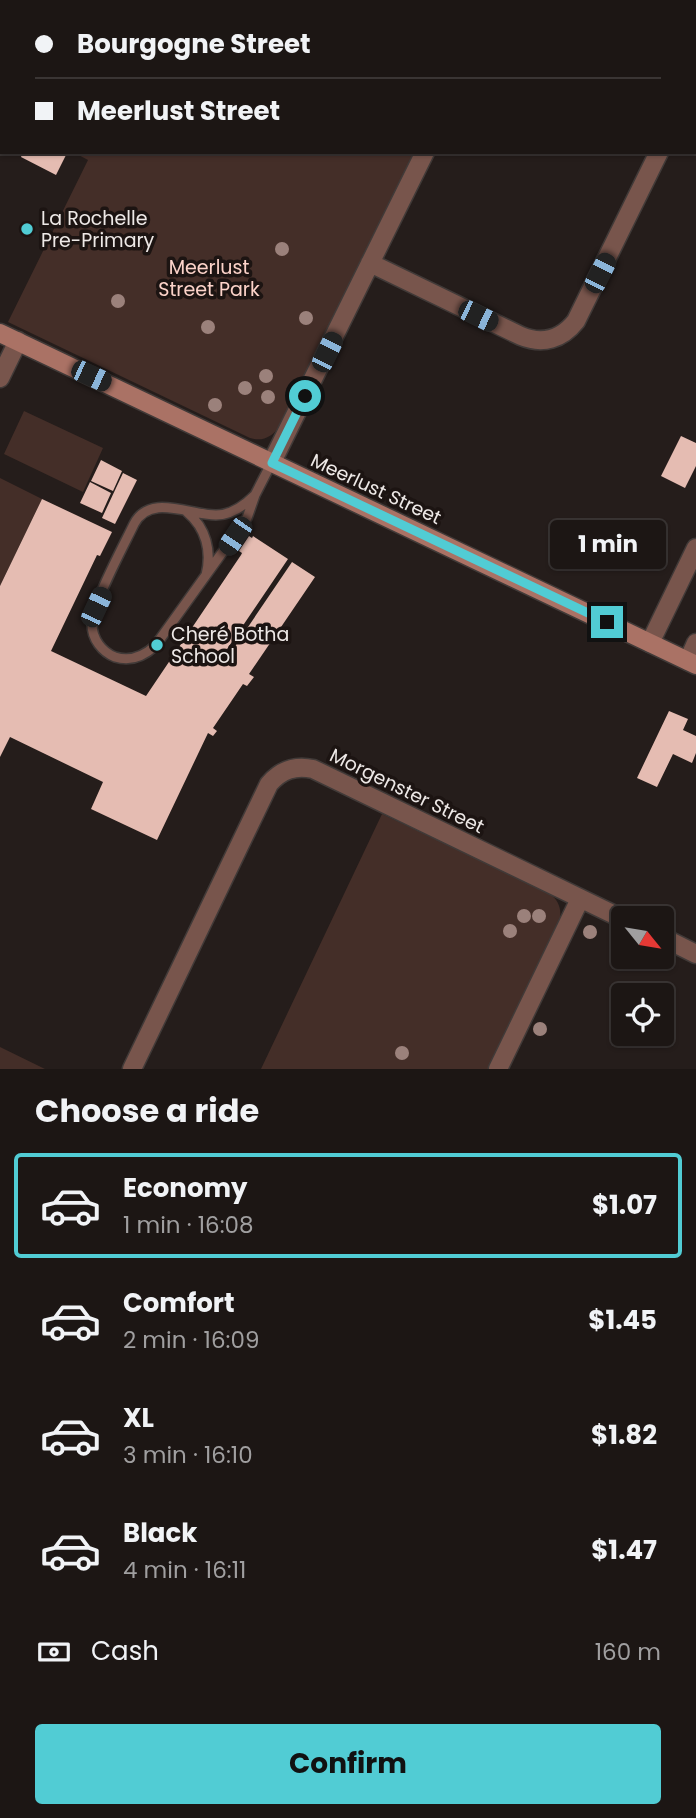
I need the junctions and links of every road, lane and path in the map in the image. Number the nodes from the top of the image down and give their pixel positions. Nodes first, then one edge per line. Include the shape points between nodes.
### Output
1 (424, 154) edge
2 (658, 154) edge
3 (370, 263) junction
4 (0, 333) edge
5 (18, 341) junction
6 (0, 378) edge
7 (272, 463) junction
8 (255, 495) junction
9 (186, 511) junction
10 (696, 548) edge
11 (202, 583) junction
12 (650, 643) junction
13 (696, 643) edge
14 (692, 663) edge
15 (580, 899) junction
16 (611, 913) edge
17 (674, 943) edge
18 (696, 954) edge
19 (132, 1069) edge
20 (498, 1069) edge

1 - 3 street
2 - 3 street via 576,321 556,338 528,339
3 - 7 street
4 - 5 street, Meerlust Street
5 - 6 street
5 - 7 street, Meerlust Street
7 - 8 lane
7 - 12 street, Meerlust Street
8 - 9 lane via 226,513
8 - 11 lane via 247,518
9 - 11 lane via 207,542 208,563
9 - 11 lane via 154,507 137,519 93,615 93,632 100,646 114,657 140,657 155,646
10 - 12 street
12 - 14 street, Meerlust Street
13 - 14 street
15 - 16 street, Morgenster Street
15 - 19 street, Morgenster Street via 313,769 286,770 269,784
15 - 20 street
17 - 18 street

